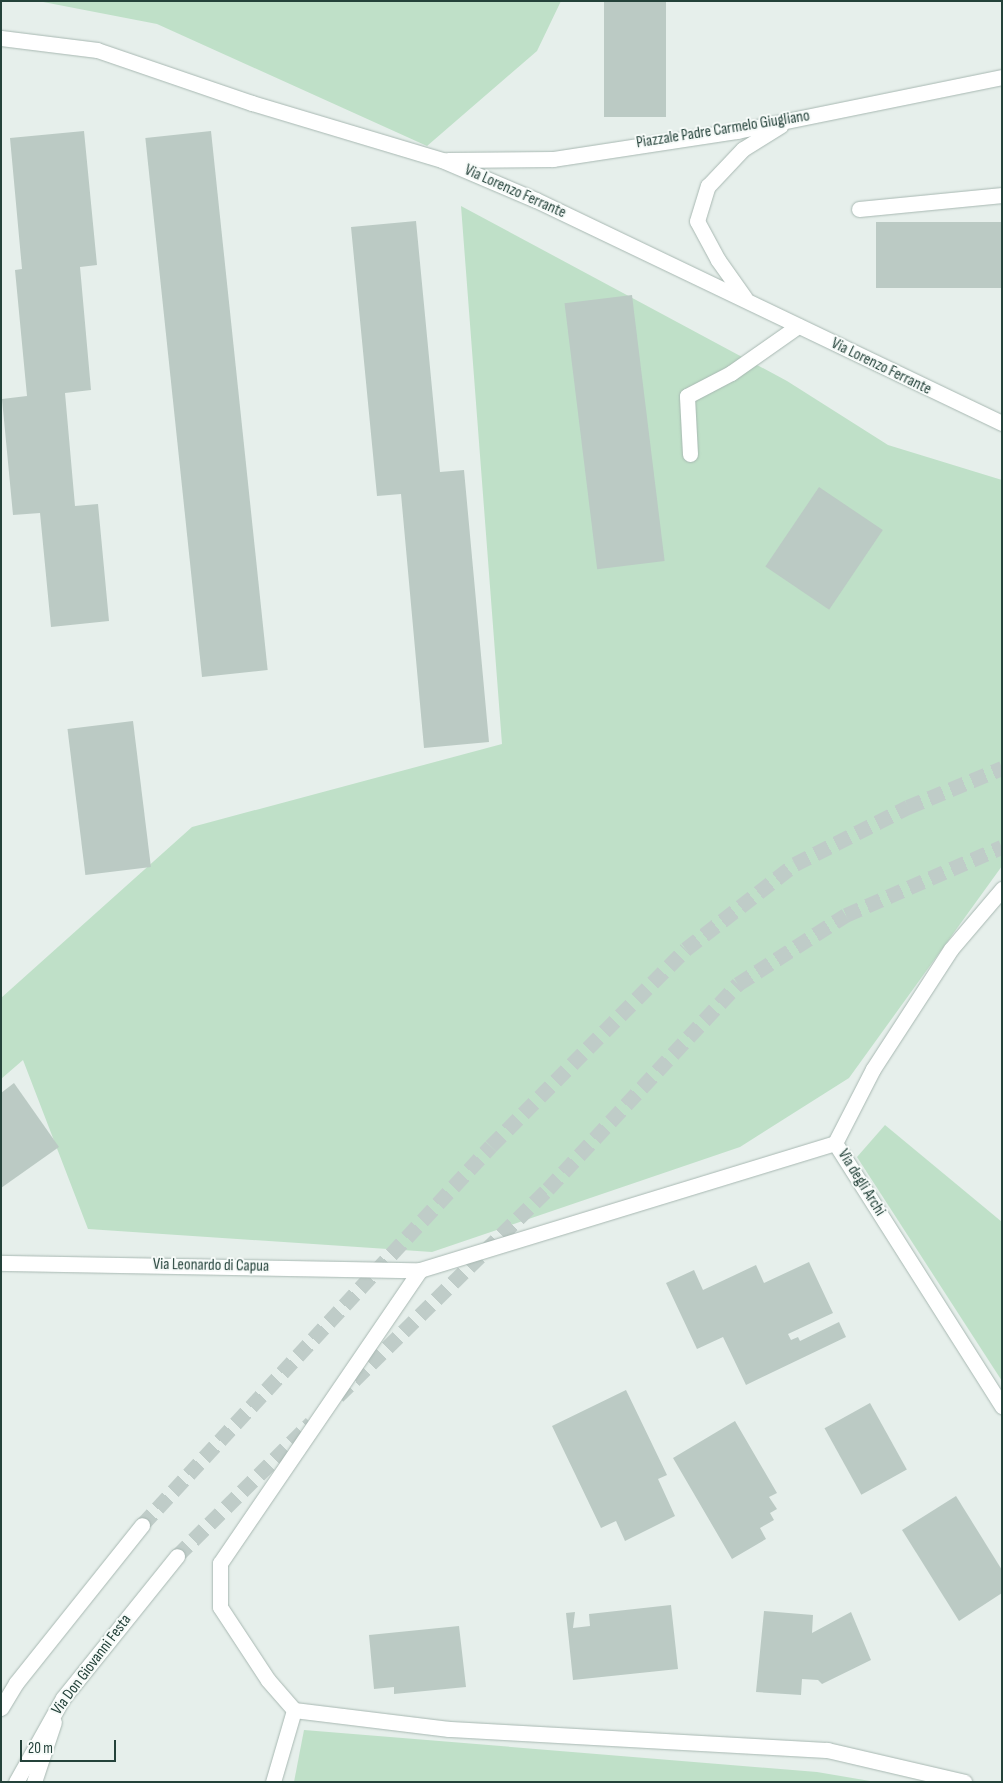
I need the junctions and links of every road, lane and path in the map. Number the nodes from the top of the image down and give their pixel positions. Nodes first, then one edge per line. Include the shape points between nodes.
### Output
1 (1, 38) edge
2 (1002, 77) edge
3 (790, 120) junction
4 (442, 160) junction
5 (1002, 195) edge
6 (859, 209) dead end
7 (745, 298) junction
8 (798, 326) junction
9 (1002, 423) edge
10 (690, 454) dead end
11 (1002, 889) edge
12 (835, 1142) junction
13 (1, 1263) edge
14 (420, 1270) junction
15 (1002, 1406) edge
16 (142, 1525) tunnel mouth
17 (177, 1556) tunnel mouth
18 (63, 1698) junction
19 (1, 1708) edge
20 (294, 1710) junction
21 (16, 1782) edge
22 (34, 1782) edge
23 (274, 1782) edge
24 (964, 1782) edge

1 - 4 street, Via Lorenzo Ferrante via 97,50 252,103
2 - 3 street, Piazzale Padre Carmelo Giugliano
3 - 4 street, Piazzale Padre Carmelo Giugliano via 553,159
3 - 7 street via 743,149 708,186 697,221 718,260
4 - 7 street, Via Lorenzo Ferrante via 536,200
5 - 6 street
7 - 8 street, Via Lorenzo Ferrante
8 - 9 street, Via Lorenzo Ferrante
8 - 10 street via 731,373 687,396
11 - 12 street, Via degli Archi via 952,949 873,1069
12 - 14 street, Via Leonardo di Capua
12 - 15 street, Via degli Archi
13 - 14 street, Via Leonardo di Capua
14 - 20 street via 220,1563 220,1607 268,1680
16 - 19 street via 16,1683
17 - 18 street, Via Don Giovanni Festa
18 - 21 street, Via Don Giovanni Festa
18 - 22 street
20 - 23 street
20 - 24 street via 449,1729 827,1750

